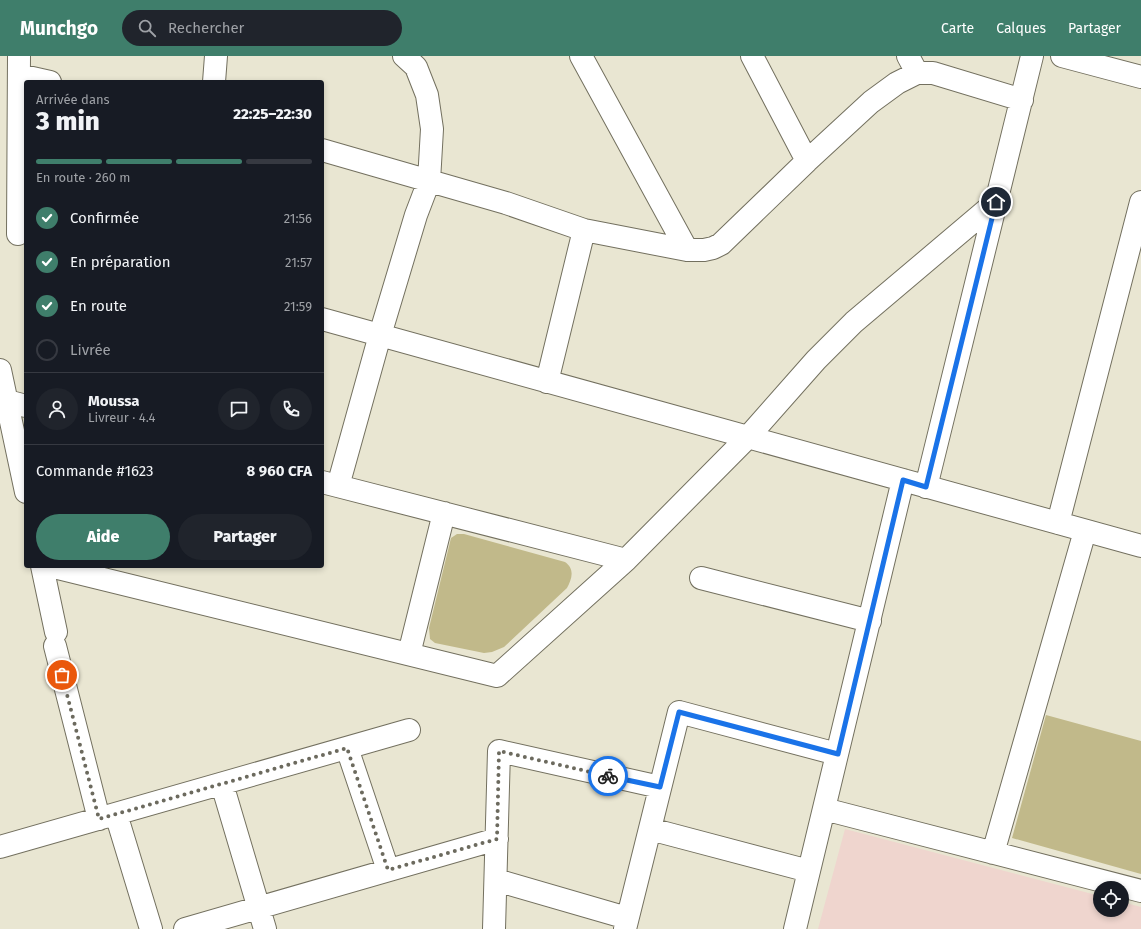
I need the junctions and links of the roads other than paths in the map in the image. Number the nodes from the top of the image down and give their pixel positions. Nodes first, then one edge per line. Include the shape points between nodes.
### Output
1 (216, 56) edge
2 (404, 56) edge
3 (581, 56) edge
4 (752, 56) edge
5 (1032, 56) edge
6 (1062, 56) edge
7 (912, 64) edge
8 (19, 66) edge
9 (1141, 77) edge
10 (46, 80) edge
11 (214, 80) edge
12 (1022, 100) junction
13 (324, 151) edge
14 (808, 161) junction
15 (429, 181) junction
16 (996, 202) junction
17 (1141, 202) edge
18 (584, 230) junction
19 (15, 233) edge
20 (687, 250) junction
21 (324, 320) edge
22 (380, 335) junction
23 (0, 370) edge
24 (547, 382) junction
25 (16, 403) edge
26 (748, 437) junction
27 (24, 474) edge
28 (903, 480) junction
29 (330, 484) edge
30 (926, 487) junction
31 (444, 513) junction
32 (1058, 523) junction
33 (1085, 531) junction
34 (1141, 546) edge
35 (626, 560) junction
36 (42, 568) edge
37 (66, 568) edge
38 (112, 574) edge
39 (701, 578) dead end
40 (870, 621) junction
41 (409, 654) junction
42 (409, 730) dead end
43 (347, 748) junction
44 (838, 754) junction
45 (222, 784) junction
46 (660, 787) junction
47 (824, 809) junction
48 (108, 817) junction
49 (650, 829) junction
50 (497, 839) junction
51 (0, 847) edge
52 (993, 852) junction
53 (388, 870) junction
54 (809, 871) junction
55 (496, 880) junction
56 (1141, 891) edge
57 (259, 908) junction
58 (626, 924) edge
59 (150, 929) edge
60 (185, 929) edge
61 (265, 929) edge
62 (494, 929) edge
63 (795, 929) edge

1 - 11 street
2 - 15 street via 416,67 427,95 432,128
3 - 20 street
4 - 14 street
5 - 12 street
6 - 9 street
7 - 12 street via 933,73
7 - 14 street via 898,83 871,102
8 - 10 street
8 - 19 street
12 - 16 street
13 - 15 street
14 - 20 street via 721,244 704,250
15 - 18 street via 506,203
15 - 22 street via 416,215
16 - 26 street via 854,322 816,360
16 - 30 street
17 - 32 street
18 - 20 street
18 - 24 street
21 - 22 street
22 - 24 street
22 - 29 street
23 - 25 street
24 - 26 street
25 - 27 street
26 - 28 street
26 - 35 street
28 - 30 street
28 - 40 street
29 - 31 street
30 - 32 street
31 - 35 street
31 - 41 street
32 - 33 street
33 - 34 street
33 - 52 street
35 - 41 street via 497,676
36 - 48 street via 55,639
37 - 38 street
38 - 41 street
39 - 40 street
40 - 44 street
42 - 43 street
43 - 45 street
43 - 53 street
44 - 46 street via 679,712
44 - 47 street
45 - 48 street
45 - 57 street
46 - 49 street
46 - 50 street via 499,751
47 - 52 street
47 - 54 street
48 - 51 street
48 - 59 street
49 - 54 street
49 - 58 street
50 - 53 street
50 - 55 street
52 - 56 street
53 - 57 street
54 - 63 street
55 - 58 street
55 - 62 street
57 - 60 street
57 - 61 street

